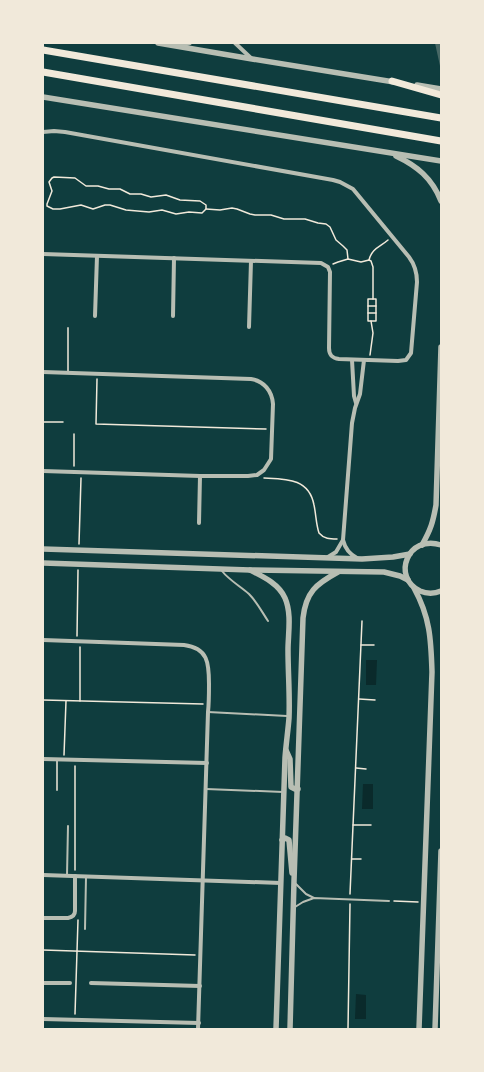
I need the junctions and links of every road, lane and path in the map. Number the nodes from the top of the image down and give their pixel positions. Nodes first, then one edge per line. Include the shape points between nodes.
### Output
1 (158, 43) edge
2 (190, 43) edge
3 (235, 43) edge
4 (178, 47) junction
5 (43, 50) edge
6 (252, 59) junction
7 (43, 72) edge
8 (392, 81) junction
9 (441, 89) edge
10 (441, 95) edge
11 (43, 98) edge
12 (441, 118) edge
13 (43, 132) edge
14 (441, 141) edge
15 (390, 153) junction
16 (441, 161) edge
17 (441, 201) edge
18 (206, 209) junction
19 (384, 235) dead end
20 (43, 254) edge
21 (97, 256) junction
22 (174, 258) junction
23 (348, 259) junction
24 (369, 260) junction
25 (251, 261) junction
26 (328, 267) junction
27 (373, 299) junction
28 (368, 306) junction
29 (376, 306) junction
30 (368, 313) junction
31 (376, 313) junction
32 (96, 316) dead end
33 (173, 316) dead end
34 (371, 321) junction
35 (249, 327) dead end
36 (68, 328) dead end
37 (441, 347) edge
38 (352, 360) junction
39 (364, 360) junction
40 (370, 360) junction
41 (43, 372) edge
42 (68, 372) junction
43 (97, 374) junction
44 (356, 403) junction
45 (43, 422) edge
46 (63, 422) dead end
47 (273, 429) junction
48 (74, 434) dead end
49 (43, 471) edge
50 (74, 472) junction
51 (81, 472) junction
52 (200, 476) junction
53 (262, 478) dead end
54 (199, 523) dead end
55 (343, 540) junction
56 (422, 545) junction
57 (441, 545) edge
58 (43, 549) edge
59 (79, 550) junction
60 (410, 554) junction
61 (327, 558) junction
62 (362, 559) junction
63 (43, 563) edge
64 (78, 564) junction
65 (220, 568) junction
66 (250, 570) junction
67 (338, 572) junction
68 (408, 580) junction
69 (414, 588) junction
70 (441, 591) edge
71 (268, 621) dead end
72 (362, 621) dead end
73 (43, 640) edge
74 (78, 641) junction
75 (361, 645) junction
76 (374, 645) dead end
77 (359, 699) junction
78 (43, 700) edge
79 (66, 700) junction
80 (375, 700) dead end
81 (80, 701) junction
82 (208, 704) junction
83 (208, 712) junction
84 (289, 716) junction
85 (286, 749) junction
86 (43, 759) edge
87 (57, 759) junction
88 (64, 759) junction
89 (75, 760) junction
90 (207, 763) junction
91 (356, 768) junction
92 (366, 769) dead end
93 (206, 789) junction
94 (298, 789) junction
95 (57, 790) dead end
96 (284, 792) junction
97 (353, 825) junction
98 (371, 825) dead end
99 (68, 826) dead end
100 (282, 840) junction
101 (441, 851) edge
102 (352, 859) junction
103 (361, 859) dead end
104 (43, 875) edge
105 (67, 876) junction
106 (75, 876) junction
107 (86, 876) junction
108 (203, 880) junction
109 (294, 881) junction
110 (281, 883) junction
111 (314, 898) junction
112 (350, 899) junction
113 (389, 901) joint
114 (424, 902) junction
115 (293, 908) junction
116 (79, 915) dead end
117 (43, 918) edge
118 (85, 930) dead end
119 (43, 950) edge
120 (77, 951) junction
121 (201, 955) junction
122 (43, 983) edge
123 (70, 983) dead end
124 (91, 983) dead end
125 (200, 986) junction
126 (43, 1019) edge
127 (75, 1020) junction
128 (199, 1023) junction
129 (198, 1029) edge
130 (276, 1029) edge
131 (290, 1029) edge
132 (348, 1029) edge
133 (419, 1029) edge
134 (435, 1029) edge

1 - 4 street
2 - 4 street
3 - 6 street
4 - 6 street
5 - 12 highway
6 - 8 street
7 - 14 highway
8 - 9 street
8 - 10 highway
11 - 15 street
13 - 40 street via 72,134 334,180 347,185 358,194 409,257 416,272 412,353 402,361
15 - 16 street
15 - 17 street via 421,171 434,185
18 - 18 path via 202,213 178,214 162,210 126,210 110,205 93,209 81,205 60,209 46,206 52,194 50,180 54,177 78,178 88,187 120,189 130,194 151,197 166,195 180,200 200,201 206,205
18 - 23 path via 232,208 256,216 326,224 336,240 347,250
19 - 24 path via 388,241 372,251
20 - 21 street
21 - 22 street
21 - 32 street
22 - 25 street
22 - 33 street
23 - 24 path via 361,262
23 - 26 path
24 - 27 path via 373,267
25 - 26 street via 322,263
25 - 35 street
26 - 38 street via 329,352 334,358
27 - 28 path via 368,299
27 - 29 path via 376,299
28 - 29 path
28 - 30 path
29 - 31 path
30 - 31 path
30 - 34 path via 368,321
31 - 34 path via 376,321
34 - 40 path via 373,337
36 - 42 lane
37 - 56 street via 435,509 431,530
38 - 39 street
38 - 44 street
39 - 40 street
39 - 44 street via 360,394
41 - 42 street
42 - 43 street
43 - 47 street via 256,380 264,384 272,395
43 - 47 path via 96,424
44 - 55 street via 352,423
45 - 46 path
47 - 52 street via 271,459 261,473 253,476
48 - 50 path
49 - 50 street
50 - 51 street
51 - 52 street
51 - 59 path
52 - 54 street
53 - 55 path via 289,479 301,484 312,499 319,533 326,538
55 - 61 street via 336,552
55 - 62 street via 351,554
56 - 57 street
56 - 60 street
58 - 59 street
59 - 61 street
60 - 62 street via 393,558
60 - 68 street via 405,567
61 - 62 street
63 - 64 street
64 - 65 street
64 - 74 path
65 - 66 street
65 - 71 lane via 249,595
66 - 67 street
66 - 84 street via 274,584 286,599
67 - 68 street via 384,572
67 - 94 street via 317,585 304,609
68 - 69 street
69 - 70 street via 429,594
69 - 114 street via 427,620 431,657
72 - 75 path
73 - 74 street
74 - 81 path
74 - 82 street via 192,646 204,654 208,661
75 - 76 path
75 - 77 path
77 - 80 path
77 - 91 path
78 - 79 path
79 - 81 path
79 - 88 path
81 - 82 path
82 - 83 street
83 - 84 lane
83 - 90 street
84 - 85 street
85 - 94 street via 290,759 291,787
85 - 96 street
86 - 87 street
87 - 88 street
87 - 95 lane
88 - 89 street
89 - 90 street
89 - 106 path
90 - 93 street
91 - 92 path
91 - 97 path
93 - 96 lane
93 - 108 street
94 - 109 street
96 - 100 street
97 - 98 path
97 - 102 path
99 - 105 lane
100 - 109 street via 289,840
100 - 110 street
101 - 134 street
102 - 103 path
102 - 112 path
104 - 105 street
105 - 106 street
106 - 107 street
106 - 117 street via 74,915 68,918
107 - 108 street
107 - 118 lane
108 - 110 street
108 - 121 street
109 - 111 lane
109 - 115 street
110 - 130 street
111 - 112 lane
111 - 115 lane
112 - 113 lane
112 - 132 path
113 - 114 path
114 - 133 street
115 - 131 street
116 - 120 path
119 - 120 path
120 - 121 path
120 - 127 path
121 - 125 street
122 - 123 street
124 - 125 street
125 - 128 street
126 - 127 street
127 - 128 street
128 - 129 street

